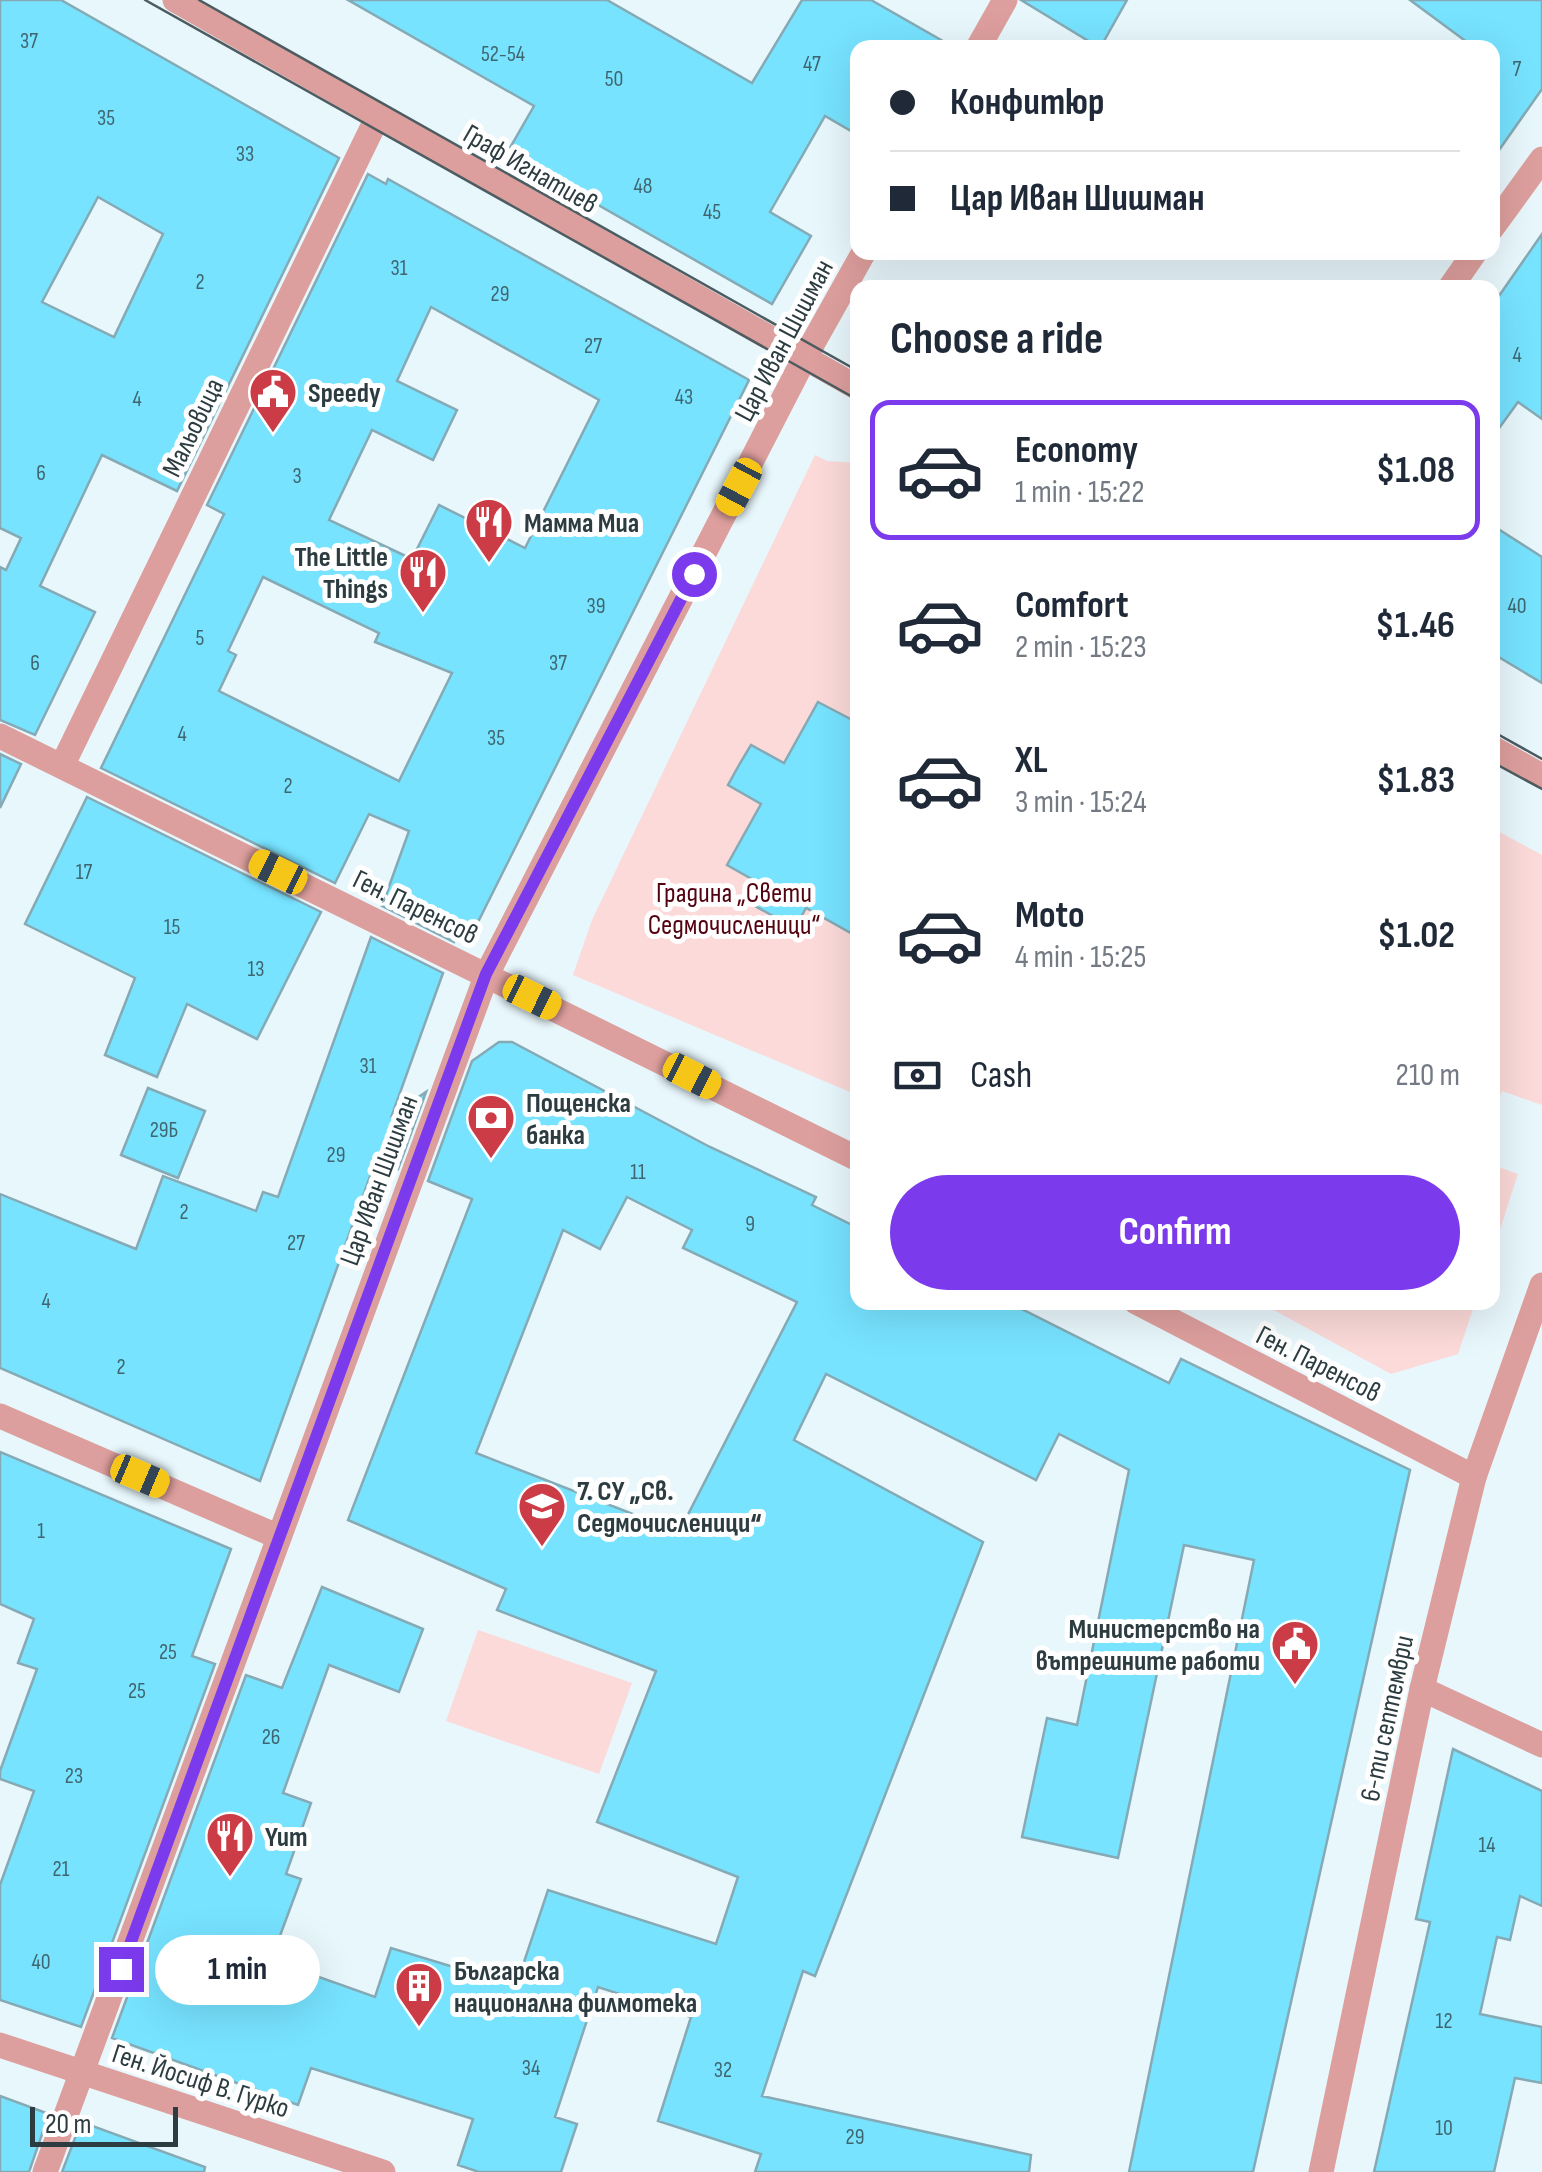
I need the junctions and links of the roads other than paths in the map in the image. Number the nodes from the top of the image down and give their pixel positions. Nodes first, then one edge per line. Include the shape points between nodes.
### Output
1 (175, 0) edge
2 (1004, 0) edge
3 (982, 40) edge
4 (378, 116) junction
5 (1542, 159) edge
6 (1500, 217) edge
7 (859, 260) edge
8 (804, 358) junction
9 (850, 384) edge
10 (0, 736) edge
11 (1500, 752) edge
12 (62, 766) junction
13 (1542, 776) edge
14 (486, 974) junction
15 (850, 1155) edge
16 (1542, 1286) edge
17 (1151, 1310) edge
18 (0, 1416) edge
19 (1474, 1477) junction
20 (279, 1536) junction
21 (1422, 1689) junction
22 (1542, 1745) edge
23 (0, 2046) edge
24 (83, 2073) junction
25 (45, 2172) edge
26 (383, 2172) edge
27 (1321, 2172) edge

1 - 4 street, Граф Игнатиев
2 - 3 street
4 - 8 street, Граф Игнатиев
4 - 12 street, Мальовица
5 - 6 street
7 - 8 street, Цар Иван Шишман
8 - 9 street, Граф Игнатиев
8 - 14 street, Цар Иван Шишман
10 - 12 street, Ген. Паренсов
11 - 13 street
12 - 14 street, Ген. Паренсов
14 - 15 street, Ген. Паренсов
14 - 20 street, Цар Иван Шишман
16 - 19 street, 6-ти септември
17 - 19 street, Ген. Паренсов
18 - 20 street
19 - 21 street, 6-ти септември
20 - 24 street, Цар Иван Шишман
21 - 22 street
21 - 27 street, 6-ти септември
23 - 24 street, Ген. Йосиф В. Гурко
24 - 25 street, Цар Иван Шишман
24 - 26 street, Ген. Йосиф В. Гурко

